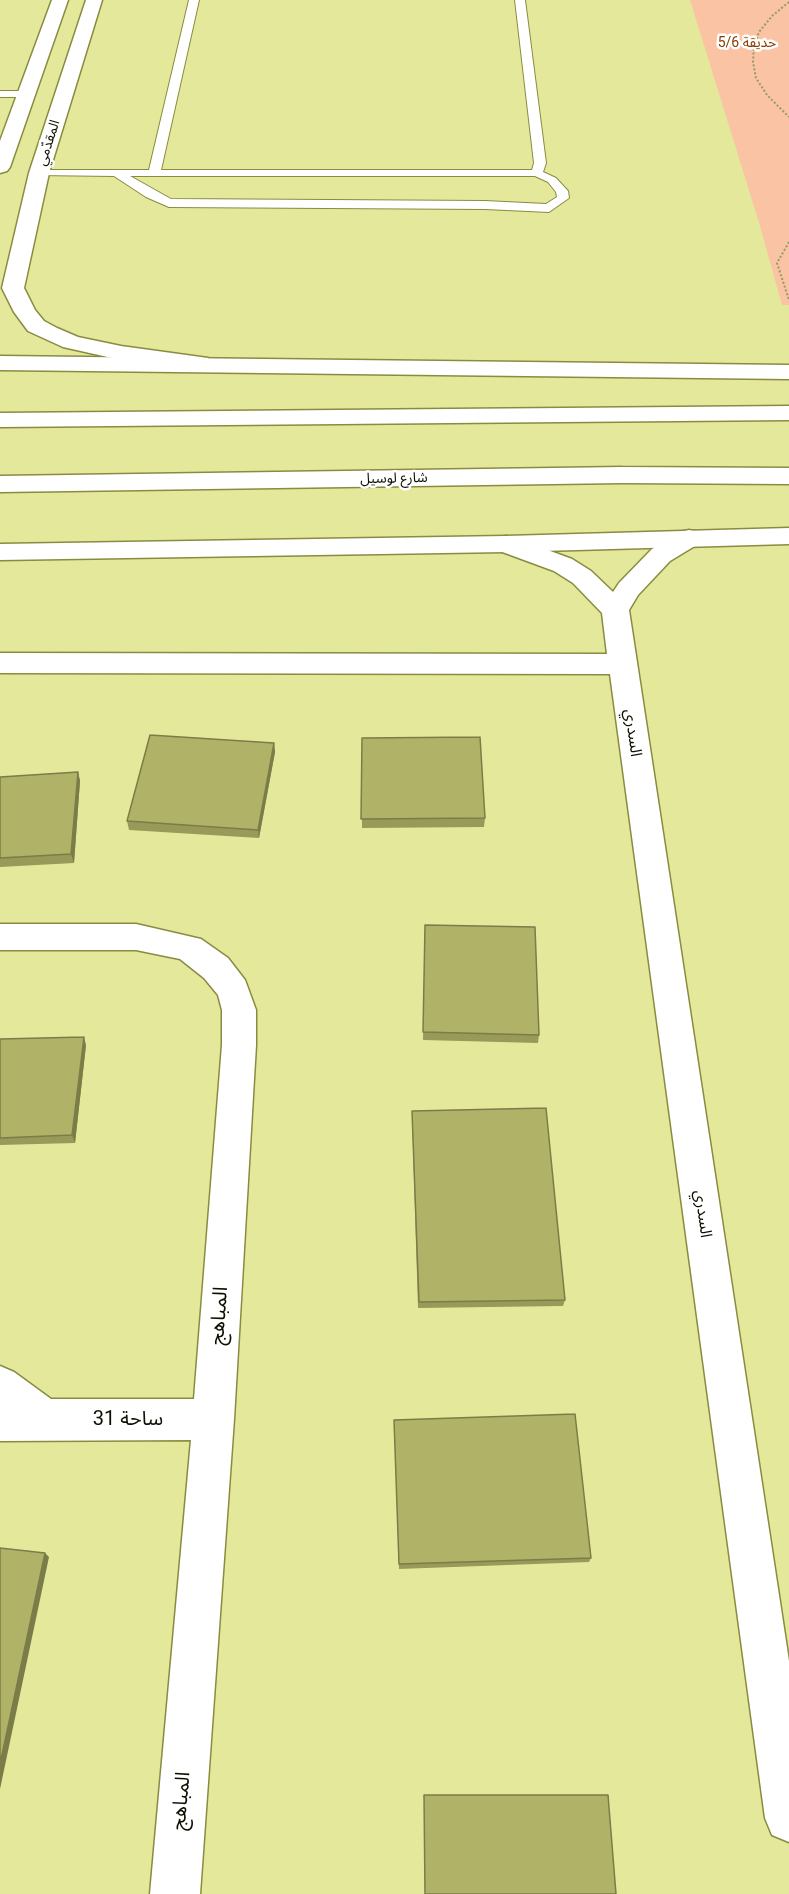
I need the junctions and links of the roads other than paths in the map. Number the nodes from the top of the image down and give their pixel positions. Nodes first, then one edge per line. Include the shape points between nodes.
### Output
1 (60, 0) edge
2 (94, 0) edge
3 (194, 0) edge
4 (520, 0) edge
5 (0, 94) edge
6 (27, 94) junction
7 (0, 167) edge
8 (39, 172) junction
9 (116, 172) junction
10 (154, 172) junction
11 (537, 172) junction
12 (13, 288) junction
13 (7, 314) dead end
14 (0, 363) edge
15 (211, 365) junction
16 (789, 372) edge
17 (789, 413) edge
18 (0, 420) edge
19 (789, 476) edge
20 (0, 484) edge
21 (789, 536) edge
22 (688, 538) junction
23 (506, 544) junction
24 (0, 552) edge
25 (615, 610) junction
26 (0, 663) edge
27 (622, 664) junction
28 (0, 936) edge
29 (0, 1386) edge
30 (213, 1419) junction
31 (0, 1420) edge
32 (44, 1420) junction
33 (789, 1818) edge
34 (175, 1894) edge

1 - 6 main road
2 - 8 main road, المقدّمي
3 - 10 lane
4 - 11 lane via 540,164
5 - 6 lane
6 - 7 main road
8 - 9 lane
8 - 12 main road, المقدّمي
9 - 10 lane
9 - 11 lane via 169,203 549,208 563,198 562,190
10 - 11 lane
12 - 13 main road, المقدّمي
12 - 15 main road via 36,326 71,342
14 - 15 main road
15 - 16 main road
17 - 18 main road
19 - 20 main road, شارع لوسيل
21 - 22 main road
22 - 23 main road
22 - 25 main road via 661,555 628,589
23 - 24 main road
23 - 25 main road via 563,565 582,577
25 - 27 main road, السدري
26 - 27 main road
27 - 33 main road, السدري
28 - 30 main road, المباهج via 136,937 165,942 189,948 216,968 232,990 239,1010 239,1045
29 - 32 main road
30 - 32 main road, ساحة 31
30 - 34 main road, المباهج
31 - 32 main road, ساحة 31

